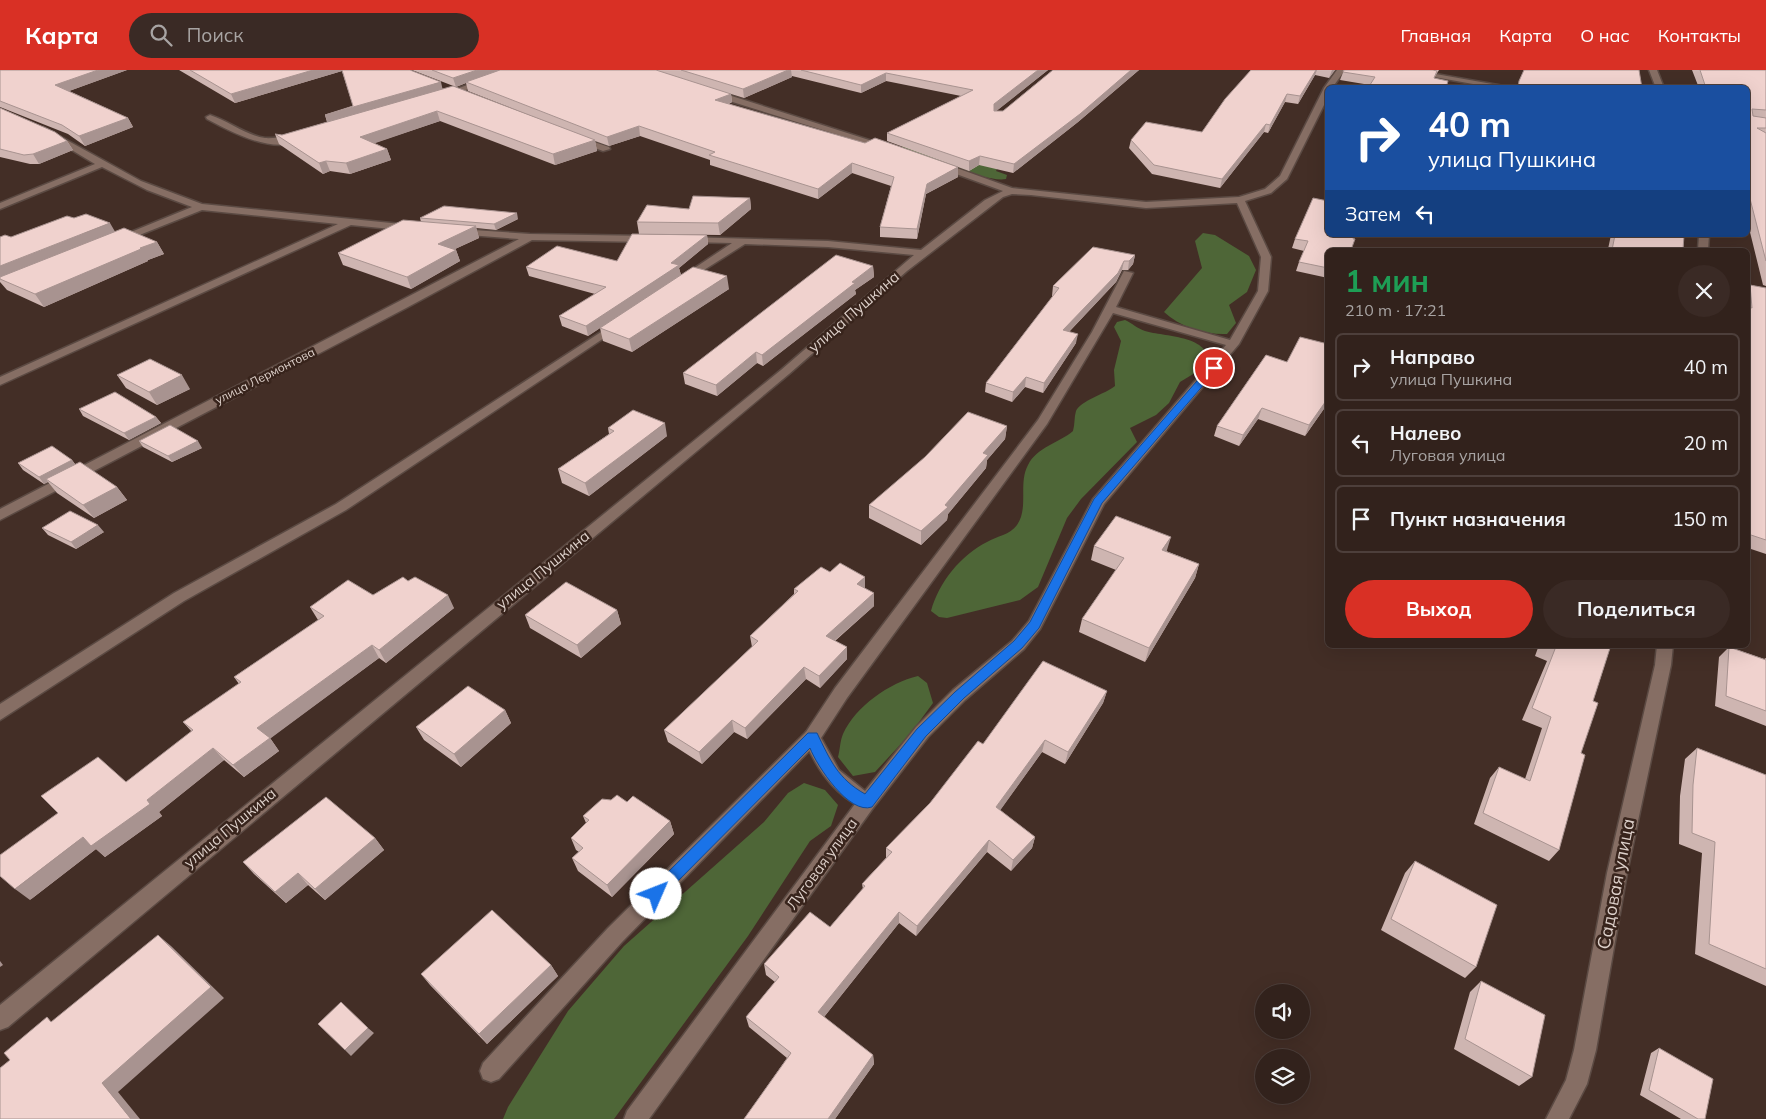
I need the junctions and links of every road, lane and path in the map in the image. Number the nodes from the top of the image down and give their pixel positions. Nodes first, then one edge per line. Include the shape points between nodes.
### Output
1 (517, 70) edge
2 (1341, 70) edge
3 (1400, 70) edge
4 (1653, 70) edge
5 (436, 85) edge
6 (1330, 85) edge
7 (1493, 85) edge
8 (1659, 85) edge
9 (703, 90) edge
10 (454, 92) junction
11 (1325, 94) edge
12 (463, 95) edge
13 (435, 97) edge
14 (210, 117) dead end
15 (32, 124) edge
16 (570, 135) edge
17 (302, 138) edge
18 (606, 149) edge
19 (899, 151) edge
20 (933, 162) edge
21 (102, 164) junction
22 (1011, 191) junction
23 (1240, 200) junction
24 (0, 206) edge
25 (201, 207) junction
26 (348, 222) junction
27 (420, 229) edge
28 (446, 231) edge
29 (530, 237) junction
30 (656, 239) edge
31 (676, 239) edge
32 (744, 240) junction
33 (105, 246) edge
34 (924, 253) junction
35 (1128, 273) edge
36 (677, 284) edge
37 (1110, 309) junction
38 (627, 318) edge
39 (1234, 344) junction
40 (0, 381) edge
41 (0, 515) edge
42 (1665, 648) edge
43 (0, 713) edge
44 (812, 737) junction
45 (867, 802) junction
46 (0, 1019) edge
47 (491, 1072) dead end
48 (635, 1119) edge
49 (1557, 1119) edge

1 - 10 street
2 - 6 street
3 - 7 street
4 - 8 street
5 - 10 street
9 - 19 street
10 - 12 street
10 - 13 street
11 - 23 street via 1284,177 1268,190
14 - 17 street via 243,136 260,141
15 - 21 street via 64,138
16 - 18 street
20 - 22 street
21 - 24 street
21 - 25 street via 181,202
22 - 23 street, улица Пушкина via 1175,205
22 - 34 street, улица Пушкина via 988,202
23 - 39 street, Луговая улица via 1266,257 1263,291
25 - 26 street
25 - 33 street
26 - 27 street
26 - 40 street
28 - 29 street
29 - 30 street
29 - 41 street, улица Лермонтова
31 - 32 street
32 - 34 street
32 - 36 street
34 - 46 street, улица Пушкина via 785,372
35 - 37 street
37 - 39 street
37 - 44 street via 1043,421 840,693
38 - 43 street via 341,507 180,597
39 - 45 street, Луговая улица via 1098,502 1035,625 1018,645 959,695 922,732
42 - 49 street, Садовая улица via 1617,874 1586,1050 1576,1084
44 - 45 street via 829,771 847,791
44 - 47 street via 616,935
45 - 48 street, Луговая улица

